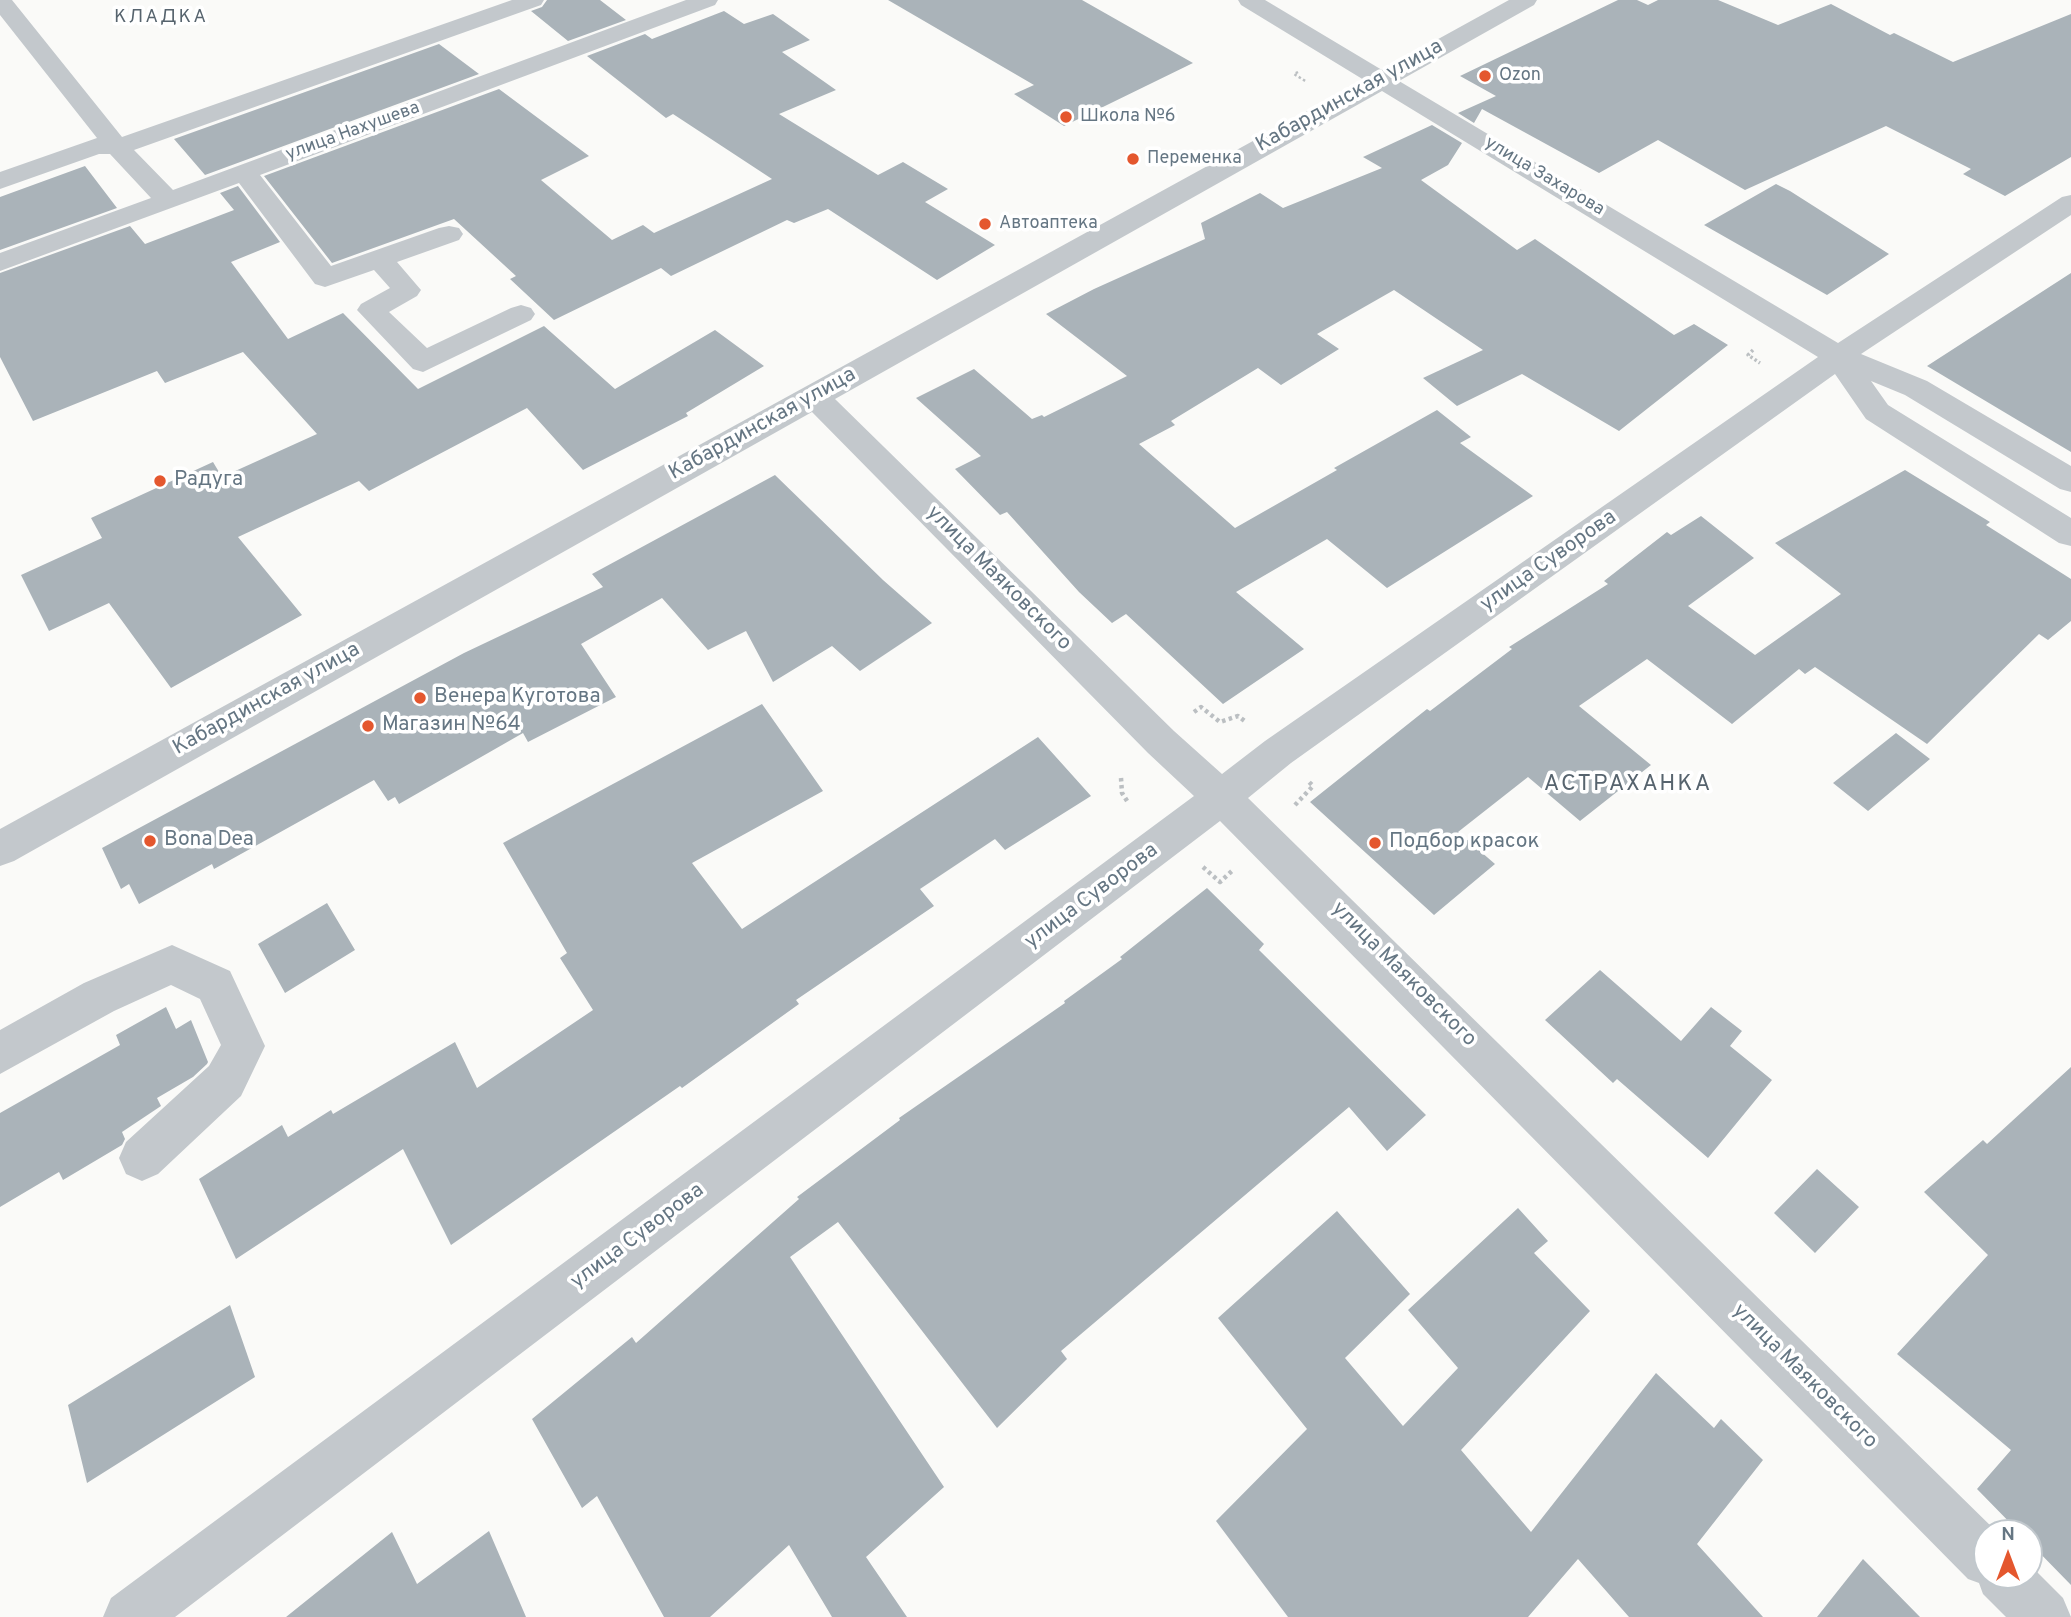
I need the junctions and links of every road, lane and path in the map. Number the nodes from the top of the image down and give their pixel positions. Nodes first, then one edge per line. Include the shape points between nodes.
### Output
1 (0, 0) edge
2 (533, 0) edge
3 (646, 0) edge
4 (707, 0) edge
5 (1249, 0) edge
6 (1526, 0) edge
7 (667, 15) junction
8 (1382, 79) junction
9 (117, 147) junction
10 (244, 172) junction
11 (0, 181) edge
12 (168, 200) junction
13 (2071, 203) edge
14 (449, 234) dead end
15 (379, 259) junction
16 (0, 263) edge
17 (521, 314) dead end
18 (1838, 356) junction
19 (814, 396) junction
20 (2071, 481) edge
21 (2071, 534) edge
22 (1194, 713) dead end
23 (1248, 724) dead end
24 (1121, 778) dead end
25 (1305, 780) dead end
26 (1221, 797) junction
27 (1129, 804) dead end
28 (1296, 810) dead end
29 (0, 849) edge
30 (1201, 866) dead end
31 (1236, 867) dead end
32 (0, 1053) edge
33 (142, 1157) dead end
34 (1973, 1546) edge
35 (2016, 1589) edge
36 (130, 1617) edge
37 (2044, 1617) edge

1 - 9 street
2 - 9 street
3 - 7 street
4 - 7 street, улица Нахушева
5 - 8 street, улица Захарова
6 - 8 street, Кабардинская улица
7 - 10 street, улица Нахушева
8 - 18 street, улица Захарова
8 - 19 street, Кабардинская улица
9 - 11 street via 97,145
9 - 12 street
10 - 12 street, улица Нахушева
10 - 15 street via 325,278
12 - 16 street, улица Нахушева
13 - 18 street, улица Суворова
14 - 15 street
15 - 17 street via 407,290 371,310 423,362
18 - 20 street, улица Захарова via 1916,388
18 - 21 street, улица Захарова via 1877,412
18 - 26 street, улица Суворова
19 - 26 street, улица Маяковского
19 - 29 street, Кабардинская улица
22 - 23 path via 1201,707 1220,722 1238,716
24 - 27 path
25 - 28 path via 1313,786 1295,802
26 - 34 street, улица Маяковского
26 - 36 street, улица Суворова
30 - 31 path via 1220,882
32 - 33 street via 99,997 172,964 215,985 243,1046 225,1081
35 - 37 street

